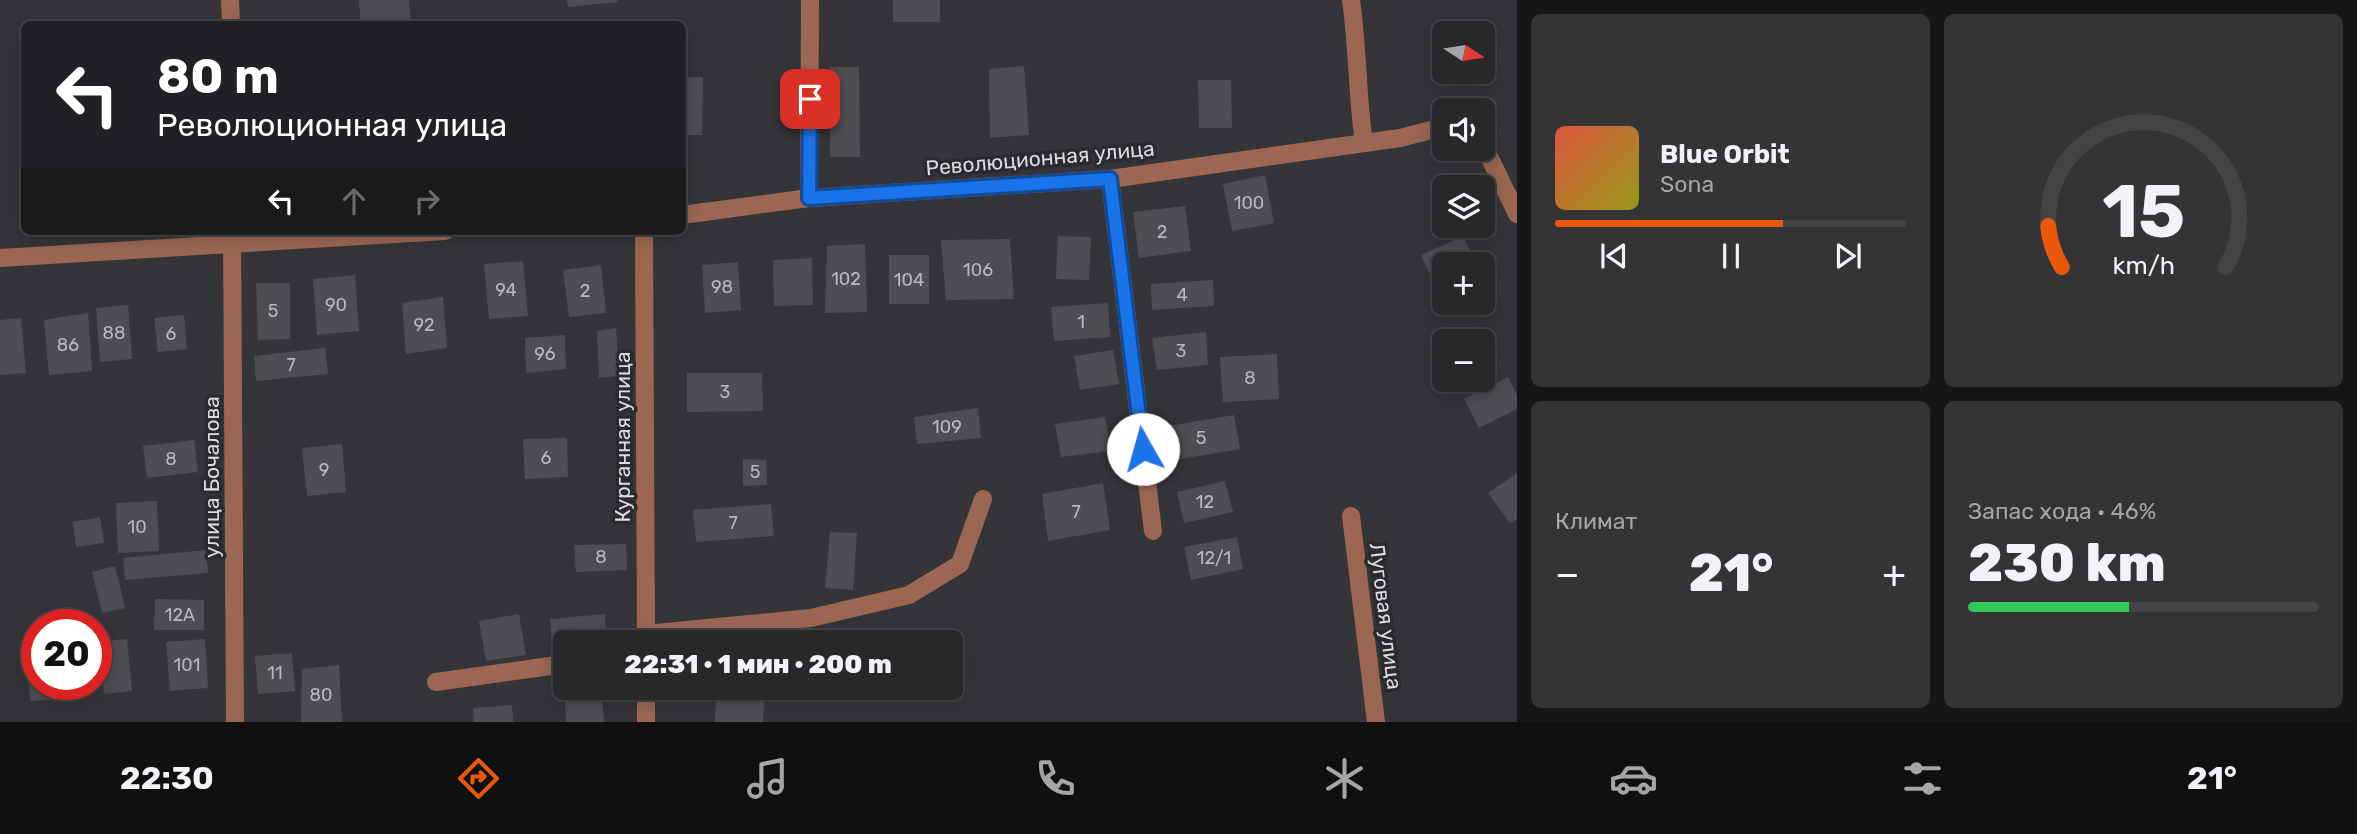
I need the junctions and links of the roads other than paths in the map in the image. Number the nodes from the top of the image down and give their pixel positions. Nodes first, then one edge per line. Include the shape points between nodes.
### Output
1 (230, 0) edge
2 (810, 0) edge
3 (1351, 0) edge
4 (230, 21) edge
5 (1432, 130) edge
6 (1364, 143) junction
7 (1491, 161) edge
8 (1110, 179) junction
9 (809, 198) junction
10 (686, 214) edge
11 (1517, 214) edge
12 (303, 235) edge
13 (644, 235) edge
14 (232, 237) edge
15 (0, 258) edge
16 (983, 499) dead end
17 (1351, 516) dead end
18 (1153, 531) dead end
19 (645, 630) edge
20 (711, 630) edge
21 (553, 666) edge
22 (436, 682) dead end
23 (646, 700) edge
24 (235, 722) edge
25 (646, 722) edge
26 (1377, 722) edge

1 - 4 street
2 - 9 street
3 - 6 street
5 - 6 street, Революционная улица
6 - 8 street, Революционная улица
7 - 11 street
8 - 9 street, Революционная улица
8 - 18 street
9 - 10 street, Революционная улица
12 - 14 street
13 - 19 street, Курганная улица
14 - 15 street
14 - 24 street, улица Бочалова
16 - 20 street via 960,564 909,595 811,618
17 - 26 street, Луговая улица
21 - 22 street
23 - 25 street

